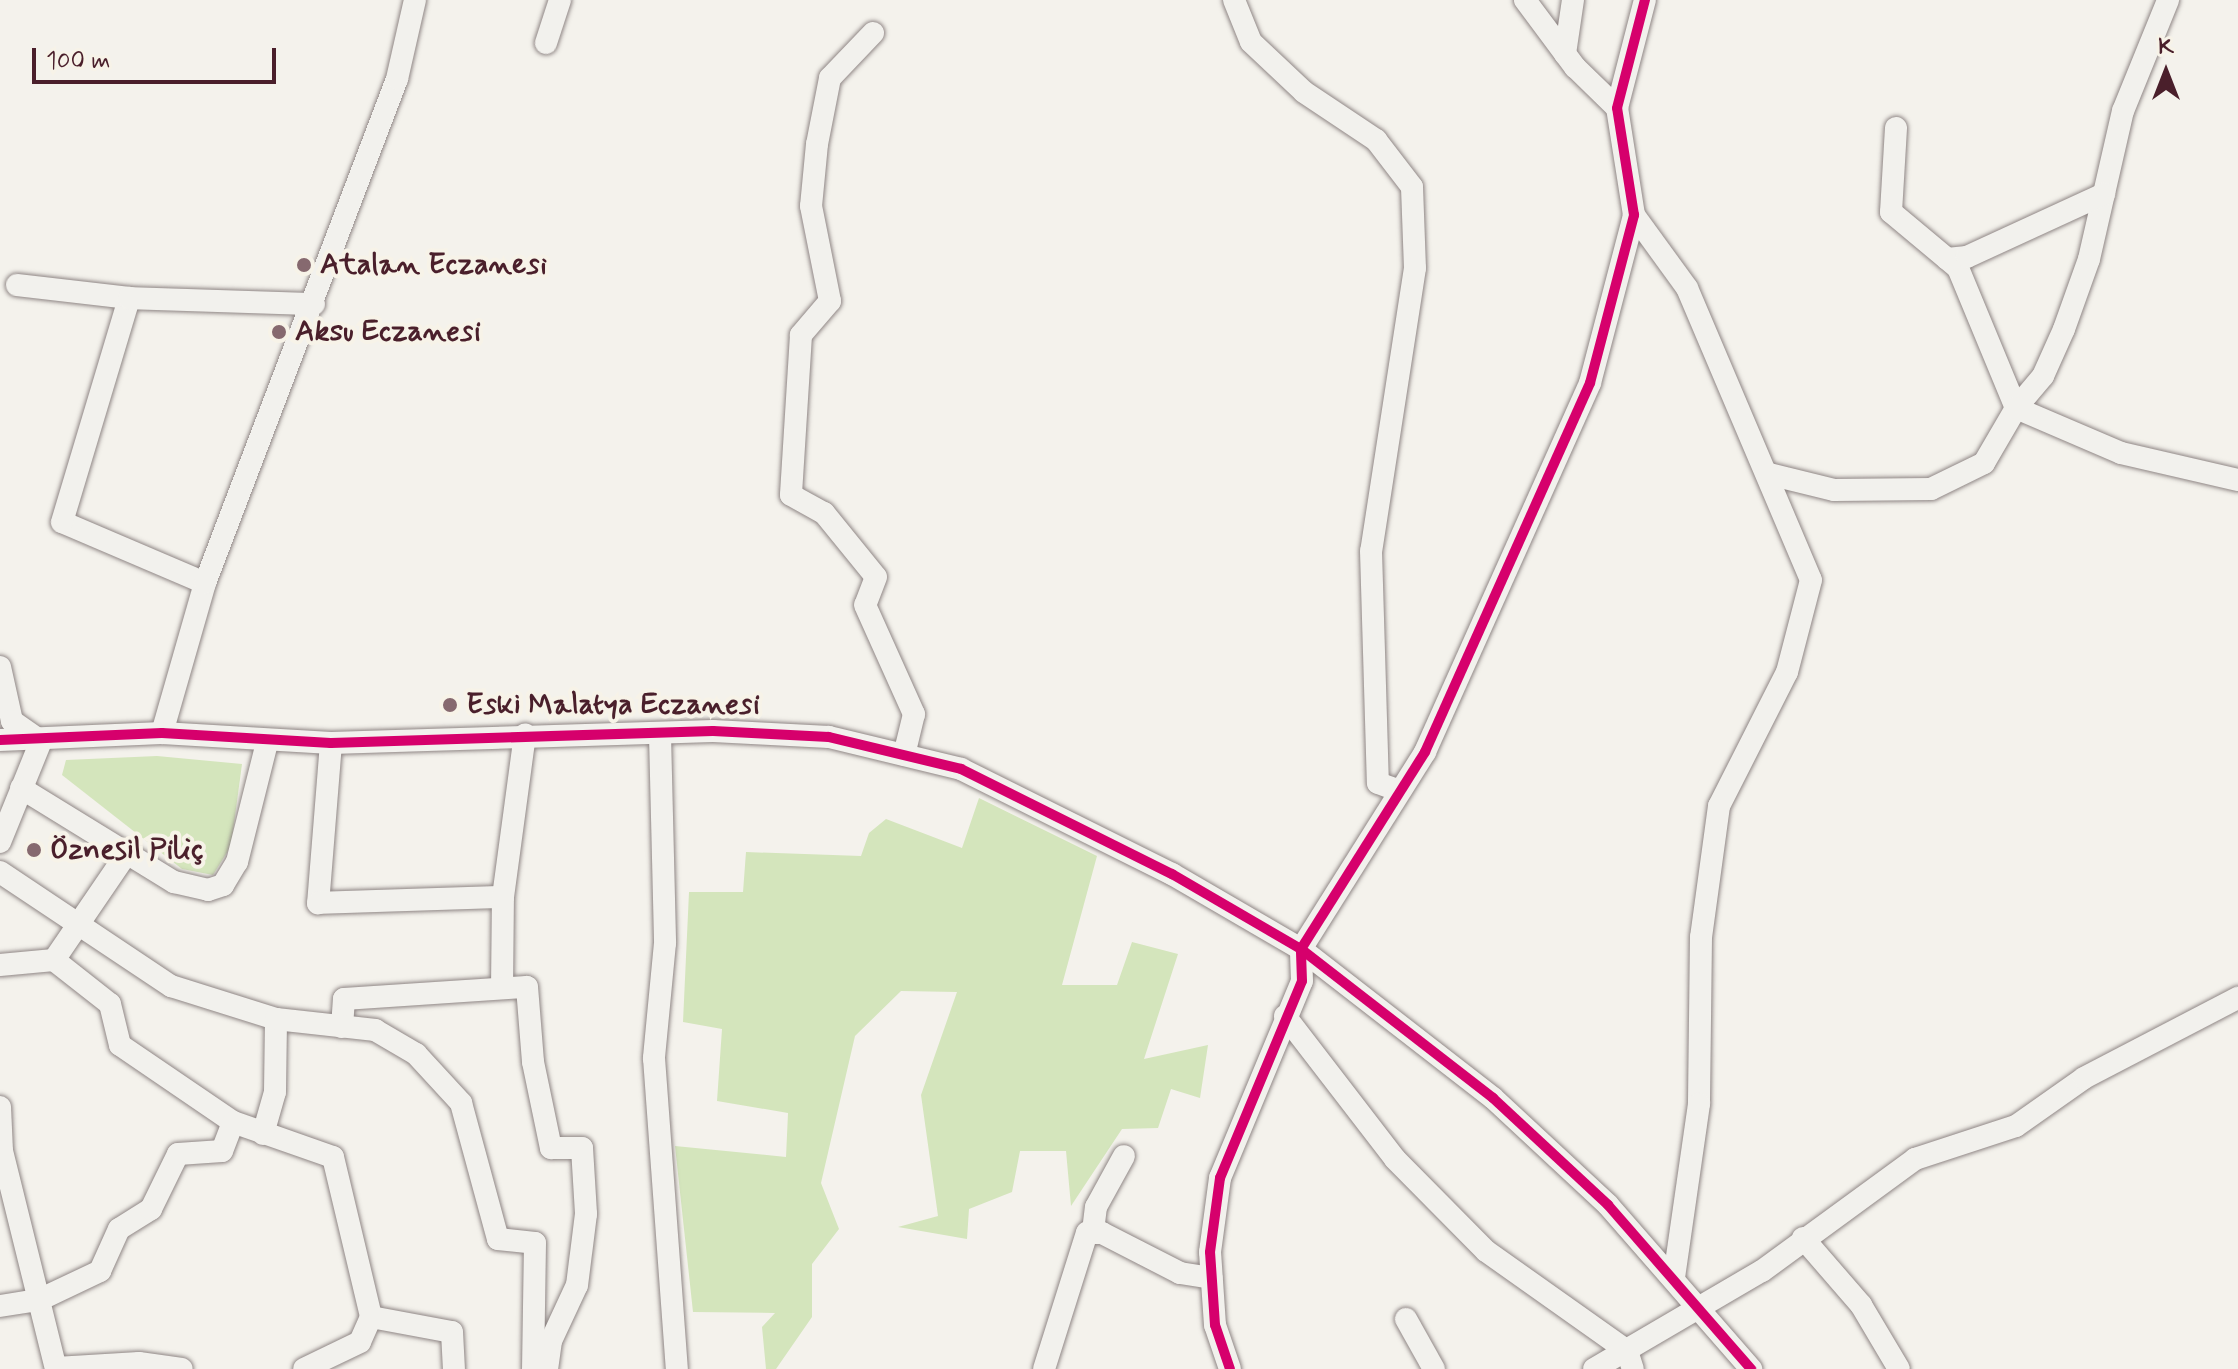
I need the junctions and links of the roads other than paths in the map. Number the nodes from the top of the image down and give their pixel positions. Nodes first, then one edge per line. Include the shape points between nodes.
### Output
1 (415, 0) edge
2 (560, 0) edge
3 (1234, 0) edge
4 (1525, 0) edge
5 (1573, 0) edge
6 (1645, 0) edge
7 (2168, 0) edge
8 (873, 33) dead end
9 (546, 43) dead end
10 (1565, 54) junction
11 (1617, 108) junction
12 (1896, 128) dead end
13 (2104, 194) junction
14 (1634, 215) junction
15 (1947, 259) junction
16 (17, 285) dead end
17 (129, 298) junction
18 (314, 304) junction
19 (2016, 408) junction
20 (1769, 474) junction
21 (2238, 480) edge
22 (205, 583) junction
23 (0, 667) edge
24 (162, 733) junction
25 (525, 734) junction
26 (660, 735) junction
27 (0, 740) edge
28 (41, 741) junction
29 (267, 743) junction
30 (331, 743) junction
31 (904, 755) junction
32 (21, 788) junction
33 (1400, 791) junction
34 (0, 842) edge
35 (127, 853) junction
36 (0, 872) edge
37 (503, 897) junction
38 (77, 925) junction
39 (1301, 949) junction
40 (54, 960) junction
41 (0, 965) edge
42 (502, 988) junction
43 (2238, 998) edge
44 (1285, 1016) junction
45 (276, 1019) junction
46 (342, 1027) junction
47 (0, 1107) edge
48 (233, 1122) junction
49 (263, 1134) junction
50 (1124, 1156) dead end
51 (1093, 1231) junction
52 (1803, 1238) junction
53 (1674, 1277) junction
54 (1212, 1278) junction
55 (39, 1300) junction
56 (0, 1306) edge
57 (1703, 1309) junction
58 (371, 1317) junction
59 (1406, 1319) dead end
60 (1630, 1360) edge
61 (56, 1369) edge
62 (182, 1369) edge
63 (304, 1369) edge
64 (454, 1369) edge
65 (533, 1369) edge
66 (547, 1369) edge
67 (677, 1369) edge
68 (1044, 1369) edge
69 (1230, 1369) edge
70 (1434, 1369) edge
71 (1594, 1369) edge
72 (1751, 1369) edge
73 (1899, 1369) edge

1 - 18 street via 397,79
2 - 9 street
3 - 33 street via 1251,42 1304,92 1376,140 1412,187 1415,268 1371,551 1378,783
4 - 10 street
5 - 10 street
6 - 11 street
7 - 13 street via 2123,111
8 - 31 street via 830,78 817,144 811,206 830,301 801,335 791,495 824,513 876,577 865,605 914,714
10 - 11 street
11 - 14 street
12 - 15 street via 1891,212
13 - 15 street via 1967,257
13 - 19 street via 2064,329 2043,376
14 - 20 street via 1687,288
14 - 33 street via 1590,383 1438,724
15 - 19 street via 1958,268
16 - 17 street
17 - 18 street
17 - 22 street via 62,522
18 - 22 street
19 - 20 street via 1984,463 1931,489 1834,490
19 - 21 street via 2121,453
20 - 53 street via 1811,580 1787,672 1719,806 1701,937 1699,1104
22 - 24 street
23 - 28 street via 12,721
24 - 28 street
24 - 29 street
25 - 26 street
25 - 30 street
25 - 37 street
26 - 31 street via 829,737
26 - 67 street via 665,943 654,1058
27 - 28 street
28 - 32 street
29 - 30 street
29 - 35 street via 237,862 223,885 191,889
30 - 37 street via 318,903
31 - 39 street via 961,769 1069,820
32 - 34 street
32 - 35 street
33 - 39 street
35 - 38 street
36 - 38 street
37 - 42 street
38 - 40 street
38 - 45 street via 171,986
39 - 44 street via 1302,981
39 - 53 street via 1493,1098
40 - 41 street
40 - 48 street via 110,1004 120,1045
42 - 46 street via 344,999
42 - 66 street via 527,987 533,1062 551,1148 582,1148 586,1214 577,1285 551,1341
43 - 52 street via 2084,1078 2016,1126 1915,1159
44 - 54 street via 1262,1088 1220,1178
44 - 60 street via 1395,1159 1486,1251
45 - 46 street
45 - 49 street via 275,1092
46 - 65 street via 375,1030 416,1054 461,1103 498,1239 535,1243
47 - 55 street via 2,1151
48 - 49 street
48 - 55 street via 222,1151 178,1154 151,1209 125,1221 100,1271
49 - 58 street via 333,1157
50 - 51 street via 1096,1207
51 - 54 street via 1180,1273
51 - 68 street
52 - 57 street
52 - 73 street via 1861,1305
53 - 57 street
54 - 69 street via 1215,1325
55 - 56 street
55 - 61 street
57 - 60 street
57 - 72 street
58 - 63 street via 360,1342
58 - 64 street via 452,1332
59 - 70 street
60 - 71 street
61 - 62 street via 139,1363

